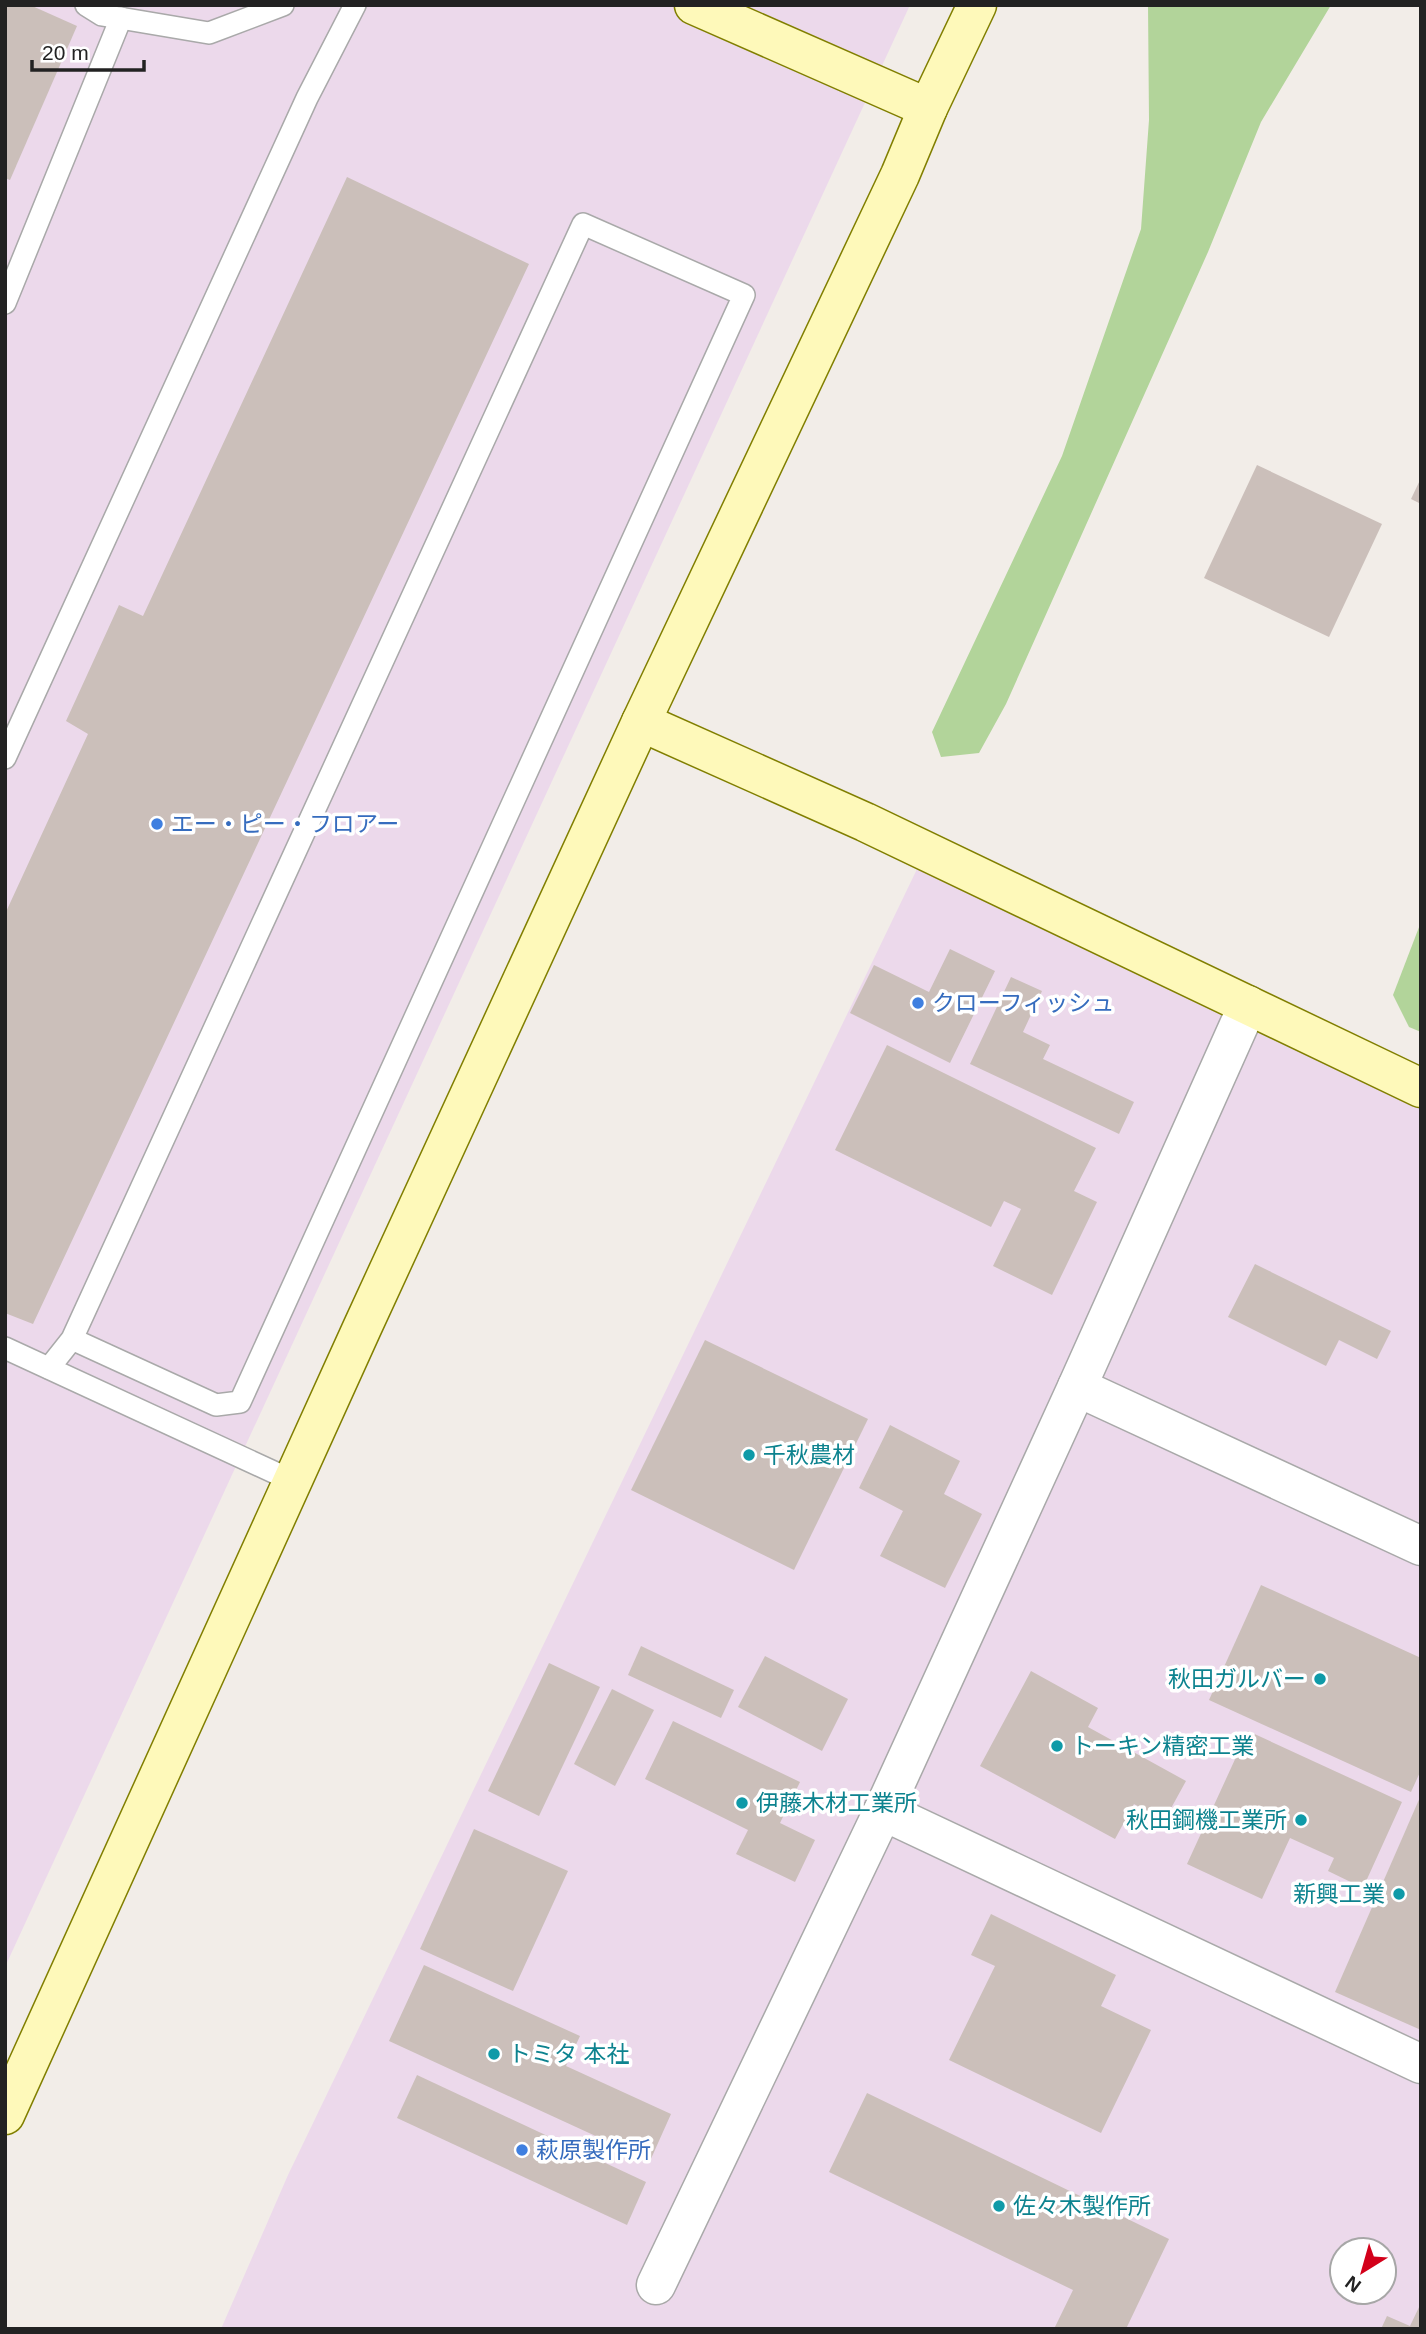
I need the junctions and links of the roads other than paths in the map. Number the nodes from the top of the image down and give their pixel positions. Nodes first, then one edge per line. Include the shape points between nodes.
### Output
1 (86, 5) edge
2 (283, 5) edge
3 (355, 5) edge
4 (694, 5) edge
5 (977, 5) edge
6 (121, 18) junction
7 (928, 108) junction
8 (5, 303) edge
9 (641, 722) junction
10 (5, 758) edge
11 (1248, 1005) junction
12 (1421, 1088) edge
13 (72, 1339) junction
14 (5, 1348) edge
15 (49, 1368) junction
16 (1077, 1387) junction
17 (293, 1481) junction
18 (1421, 1546) edge
19 (883, 1811) junction
20 (1421, 2064) edge
21 (5, 2115) edge
22 (656, 2285) dead end

1 - 6 lane via 102,15
2 - 6 lane via 209,33
3 - 10 lane via 307,98
4 - 7 street
5 - 7 street
6 - 8 lane
7 - 9 street
9 - 11 street via 877,828
9 - 17 street
11 - 12 street
11 - 16 street
13 - 13 lane via 583,224 744,295 240,1402 216,1405
13 - 15 lane
14 - 15 lane
15 - 17 lane
16 - 18 street
16 - 19 street
17 - 21 street
19 - 20 street
19 - 22 street

